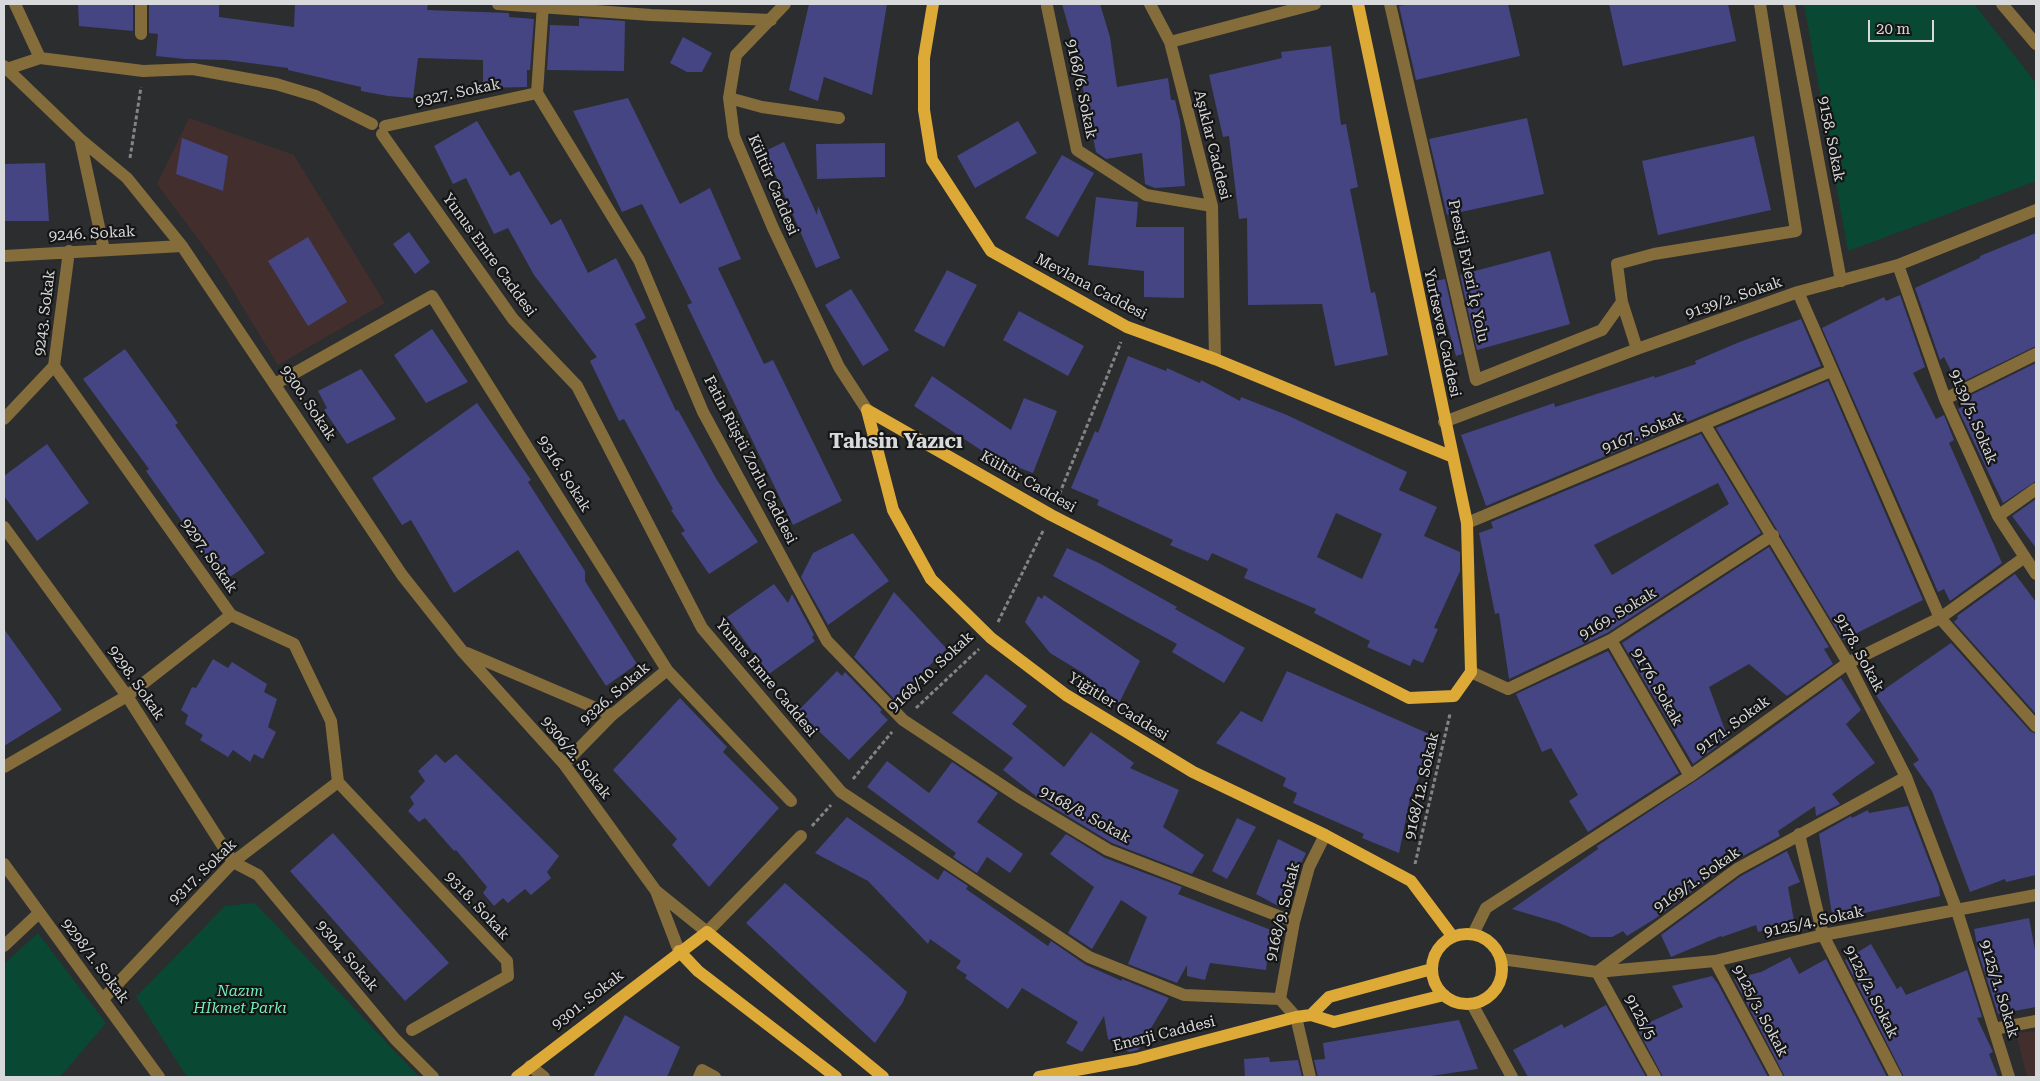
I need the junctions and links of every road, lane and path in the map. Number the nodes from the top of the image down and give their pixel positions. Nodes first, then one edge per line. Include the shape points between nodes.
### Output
1 (15, 4) edge
2 (141, 4) edge
3 (498, 4) edge
4 (785, 4) edge
5 (933, 4) edge
6 (1150, 4) edge
7 (1315, 4) edge
8 (1358, 4) edge
9 (1390, 4) edge
10 (1760, 4) edge
11 (1789, 4) edge
12 (2002, 4) edge
13 (542, 5) edge
14 (1047, 6) dead end
15 (771, 20) junction
16 (141, 34) dead end
17 (1170, 42) junction
18 (2036, 44) edge
19 (40, 58) junction
20 (4, 68) edge
21 (143, 71) junction
22 (537, 93) junction
23 (729, 98) junction
24 (838, 118) dead end
25 (384, 130) junction
26 (80, 139) junction
27 (127, 178) junction
28 (1212, 206) junction
29 (2036, 210) edge
30 (182, 246) junction
31 (104, 250) junction
32 (69, 251) junction
33 (4, 256) edge
34 (1898, 264) junction
35 (1841, 281) junction
36 (1798, 292) junction
37 (1622, 302) junction
38 (1127, 327) junction
39 (1637, 350) junction
40 (2036, 354) edge
41 (1215, 359) junction
42 (54, 366) junction
43 (1831, 371) junction
44 (275, 384) junction
45 (1945, 399) junction
46 (867, 410) junction
47 (4, 419) edge
48 (1444, 422) junction
49 (1704, 425) junction
50 (1453, 457) junction
51 (2036, 489) edge
52 (1051, 515) junction
53 (1998, 516) junction
54 (1466, 523) junction
55 (4, 528) edge
56 (1773, 535) junction
57 (2025, 557) junction
58 (2036, 574) edge
59 (230, 615) junction
60 (1940, 618) junction
61 (991, 638) junction
62 (1611, 640) junction
63 (462, 652) junction
64 (1848, 663) junction
65 (667, 670) junction
66 (1471, 672) junction
67 (127, 696) junction
68 (1454, 696) junction
69 (612, 715) junction
70 (903, 720) junction
71 (2036, 726) edge
72 (564, 764) junction
73 (4, 767) edge
74 (1690, 776) junction
75 (1906, 777) junction
76 (338, 782) junction
77 (841, 792) junction
78 (791, 801) dead end
79 (1325, 834) junction
80 (1799, 834) junction
81 (801, 836) joint
82 (233, 862) junction
83 (4, 864) edge
84 (1411, 881) junction
85 (656, 891) junction
86 (2036, 895) edge
87 (1957, 911) junction
88 (39, 913) junction
89 (1294, 922) junction
90 (707, 932) junction
91 (1473, 934) junction
92 (1824, 935) junction
93 (1453, 937) junction
94 (4, 946) edge
95 (679, 951) junction
96 (1501, 959) junction
97 (1715, 961) junction
98 (1432, 969) junction
99 (1597, 972) junction
100 (1444, 995) junction
101 (103, 999) junction
102 (1280, 999) junction
103 (1472, 1004) junction
104 (1311, 1015) junction
105 (1296, 1017) junction
106 (2036, 1021) edge
107 (1994, 1029) junction
108 (412, 1030) dead end
109 (530, 1066) junction
110 (159, 1077) edge
111 (433, 1077) edge
112 (517, 1077) edge
113 (544, 1077) edge
114 (699, 1077) edge
115 (715, 1077) edge
116 (836, 1077) edge
117 (883, 1077) edge
118 (1039, 1077) edge
119 (1310, 1077) edge
120 (1512, 1077) edge
121 (1655, 1077) edge
122 (1777, 1077) edge
123 (1896, 1077) edge
124 (2009, 1077) edge

1 - 19 street
2 - 16 street
3 - 13 street
4 - 15 street, Kültür Caddesi
5 - 38 main road, Mevlana Caddesi via 924,58 924,110 932,160 991,251
6 - 17 street, Aşıklar Caddesi
7 - 17 street
8 - 48 main road, Yurtsever Caddesi
9 - 37 street, Prestij Evleri İç Yolu via 1476,380 1602,330
10 - 37 street via 1796,231 1654,254 1618,264
11 - 35 street, 9158. Sokak
12 - 18 street
13 - 15 street via 651,15
13 - 22 street
14 - 28 street, 9168/6. Sokak via 1078,150 1146,195
15 - 23 street, Kültür Caddesi via 736,55
17 - 28 street, Aşıklar Caddesi
19 - 20 street
19 - 21 street
20 - 26 street, 9300. Sokak
21 - 25 street via 193,69 276,84 316,96 372,124 378,120
21 - 27 path
22 - 25 street, 9327. Sokak
22 - 70 street, Fatin Rüştü Zorlu Caddesi via 639,260 703,412 827,640
23 - 24 street via 762,107
23 - 46 street, Kültür Caddesi via 734,136 773,228 839,367
25 - 77 street, Yunus Emre Caddesi via 513,319 577,386 702,628
26 - 27 street, 9300. Sokak
26 - 31 street
27 - 30 street, 9300. Sokak
28 - 41 street, Aşıklar Caddesi
29 - 34 street, 9139/2. Sokak
30 - 31 street, 9246. Sokak
30 - 44 street, 9300. Sokak
31 - 32 street, 9246. Sokak
32 - 33 street, 9246. Sokak
32 - 42 street, 9243. Sokak
34 - 35 street, 9139/2. Sokak
34 - 45 street, 9139/5. Sokak
35 - 36 street, 9139/2. Sokak
36 - 39 street, 9139/2. Sokak
36 - 43 street
37 - 39 street
38 - 41 main road, Mevlana Caddesi
38 - 52 path, 9168/10. Sokak
39 - 48 street, 9139/2. Sokak
40 - 45 street
41 - 50 main road, Mevlana Caddesi
42 - 47 street, 9243. Sokak
42 - 59 street, 9297. Sokak
43 - 49 street, 9167. Sokak
43 - 60 street
44 - 63 street, 9300. Sokak via 402,575
44 - 65 street, 9316. Sokak via 432,296
45 - 53 street, 9139/5. Sokak
46 - 52 main road, Kültür Caddesi
46 - 61 main road, Yiğitler Caddesi via 894,510 931,579
48 - 50 main road, Yurtsever Caddesi
49 - 54 street, 9167. Sokak
49 - 56 street, 9178. Sokak
50 - 54 main road, Yurtsever Caddesi
51 - 53 street
52 - 61 path, 9168/10. Sokak
52 - 68 main road, Kültür Caddesi via 1409,698
53 - 57 street, 9139/5. Sokak
54 - 66 main road, Yurtsever Caddesi
55 - 67 street, 9298. Sokak
56 - 62 street, 9169. Sokak
56 - 64 street, 9178. Sokak
57 - 58 street, 9139/5. Sokak
57 - 60 street, 9171. Sokak
59 - 67 street, 9297. Sokak
59 - 76 street via 294,644 332,721
60 - 64 street, 9171. Sokak
60 - 71 street
61 - 70 path, 9168/10. Sokak
61 - 79 main road, Yiğitler Caddesi via 1066,695 1193,772
62 - 66 street, 9169. Sokak via 1508,689
62 - 74 street, 9176. Sokak
63 - 69 street, 9300. Sokak
63 - 72 street, 9306/2. Sokak
64 - 74 street, 9171. Sokak
64 - 75 street, 9178. Sokak
65 - 69 street, 9326. Sokak
65 - 78 street, 9316. Sokak
66 - 68 main road
67 - 73 street, 9297. Sokak
67 - 82 street, 9298. Sokak
68 - 84 path, 9168/12. Sokak
69 - 72 street, 9326. Sokak
70 - 77 path, 9168/10. Sokak
70 - 89 street, 9168/8. Sokak via 1018,796 1108,850
72 - 85 street, 9306/2. Sokak
74 - 91 street, 9171. Sokak via 1486,908
75 - 80 street, 9169/1. Sokak
75 - 87 street, 9178. Sokak
76 - 82 street, 9317. Sokak
76 - 108 street, 9318. Sokak via 507,961 508,976
77 - 81 path, 9168/10. Sokak
77 - 102 street, Yunus Emre Caddesi via 1089,957 1184,995
79 - 84 main road, Yiğitler Caddesi
79 - 89 street, 9168/9. Sokak via 1309,867
80 - 92 street, 9125/2. Sokak
80 - 99 street, 9169/1. Sokak via 1737,869
81 - 90 street
82 - 101 street, 9317. Sokak
82 - 111 street, 9304. Sokak via 258,875 395,1039
83 - 88 street, 9298/1. Sokak
84 - 93 main road, Yiğitler Caddesi
85 - 90 street, 9306/2. Sokak
85 - 95 street, 9306/2. Sokak
86 - 87 street, 9125/4. Sokak
87 - 92 street, 9125/4. Sokak
87 - 107 street, 9125/1. Sokak
88 - 94 street
88 - 101 street, 9298/1. Sokak
89 - 102 street, 9168/9. Sokak
90 - 95 main road
90 - 117 main road, 9306/2. Sokak
91 - 93 main road
91 - 96 main road via 1490,943
92 - 97 street, 9125/4. Sokak
92 - 123 street, 9125/2. Sokak
93 - 98 main road via 1438,950
95 - 109 main road, 9301. Sokak
95 - 116 main road, 9306/2. Sokak via 698,970
96 - 99 street
96 - 103 main road via 1501,979 1497,988 1490,996
97 - 99 street, 9125/4. Sokak
97 - 122 street, 9125/3. Sokak
98 - 100 main road via 1438,988
98 - 104 main road via 1328,997
99 - 121 street, 9125/5
100 - 103 main road via 1453,1001
100 - 104 main road via 1334,1022
101 - 110 street, 9298/1. Sokak
102 - 105 street
103 - 120 street
104 - 105 main road
105 - 118 main road, Enerji Caddesi via 1136,1059
105 - 119 street
106 - 107 street
107 - 124 street, 9125/1. Sokak
109 - 112 main road, 9301. Sokak
109 - 113 street
114 - 115 street via 702,1070

